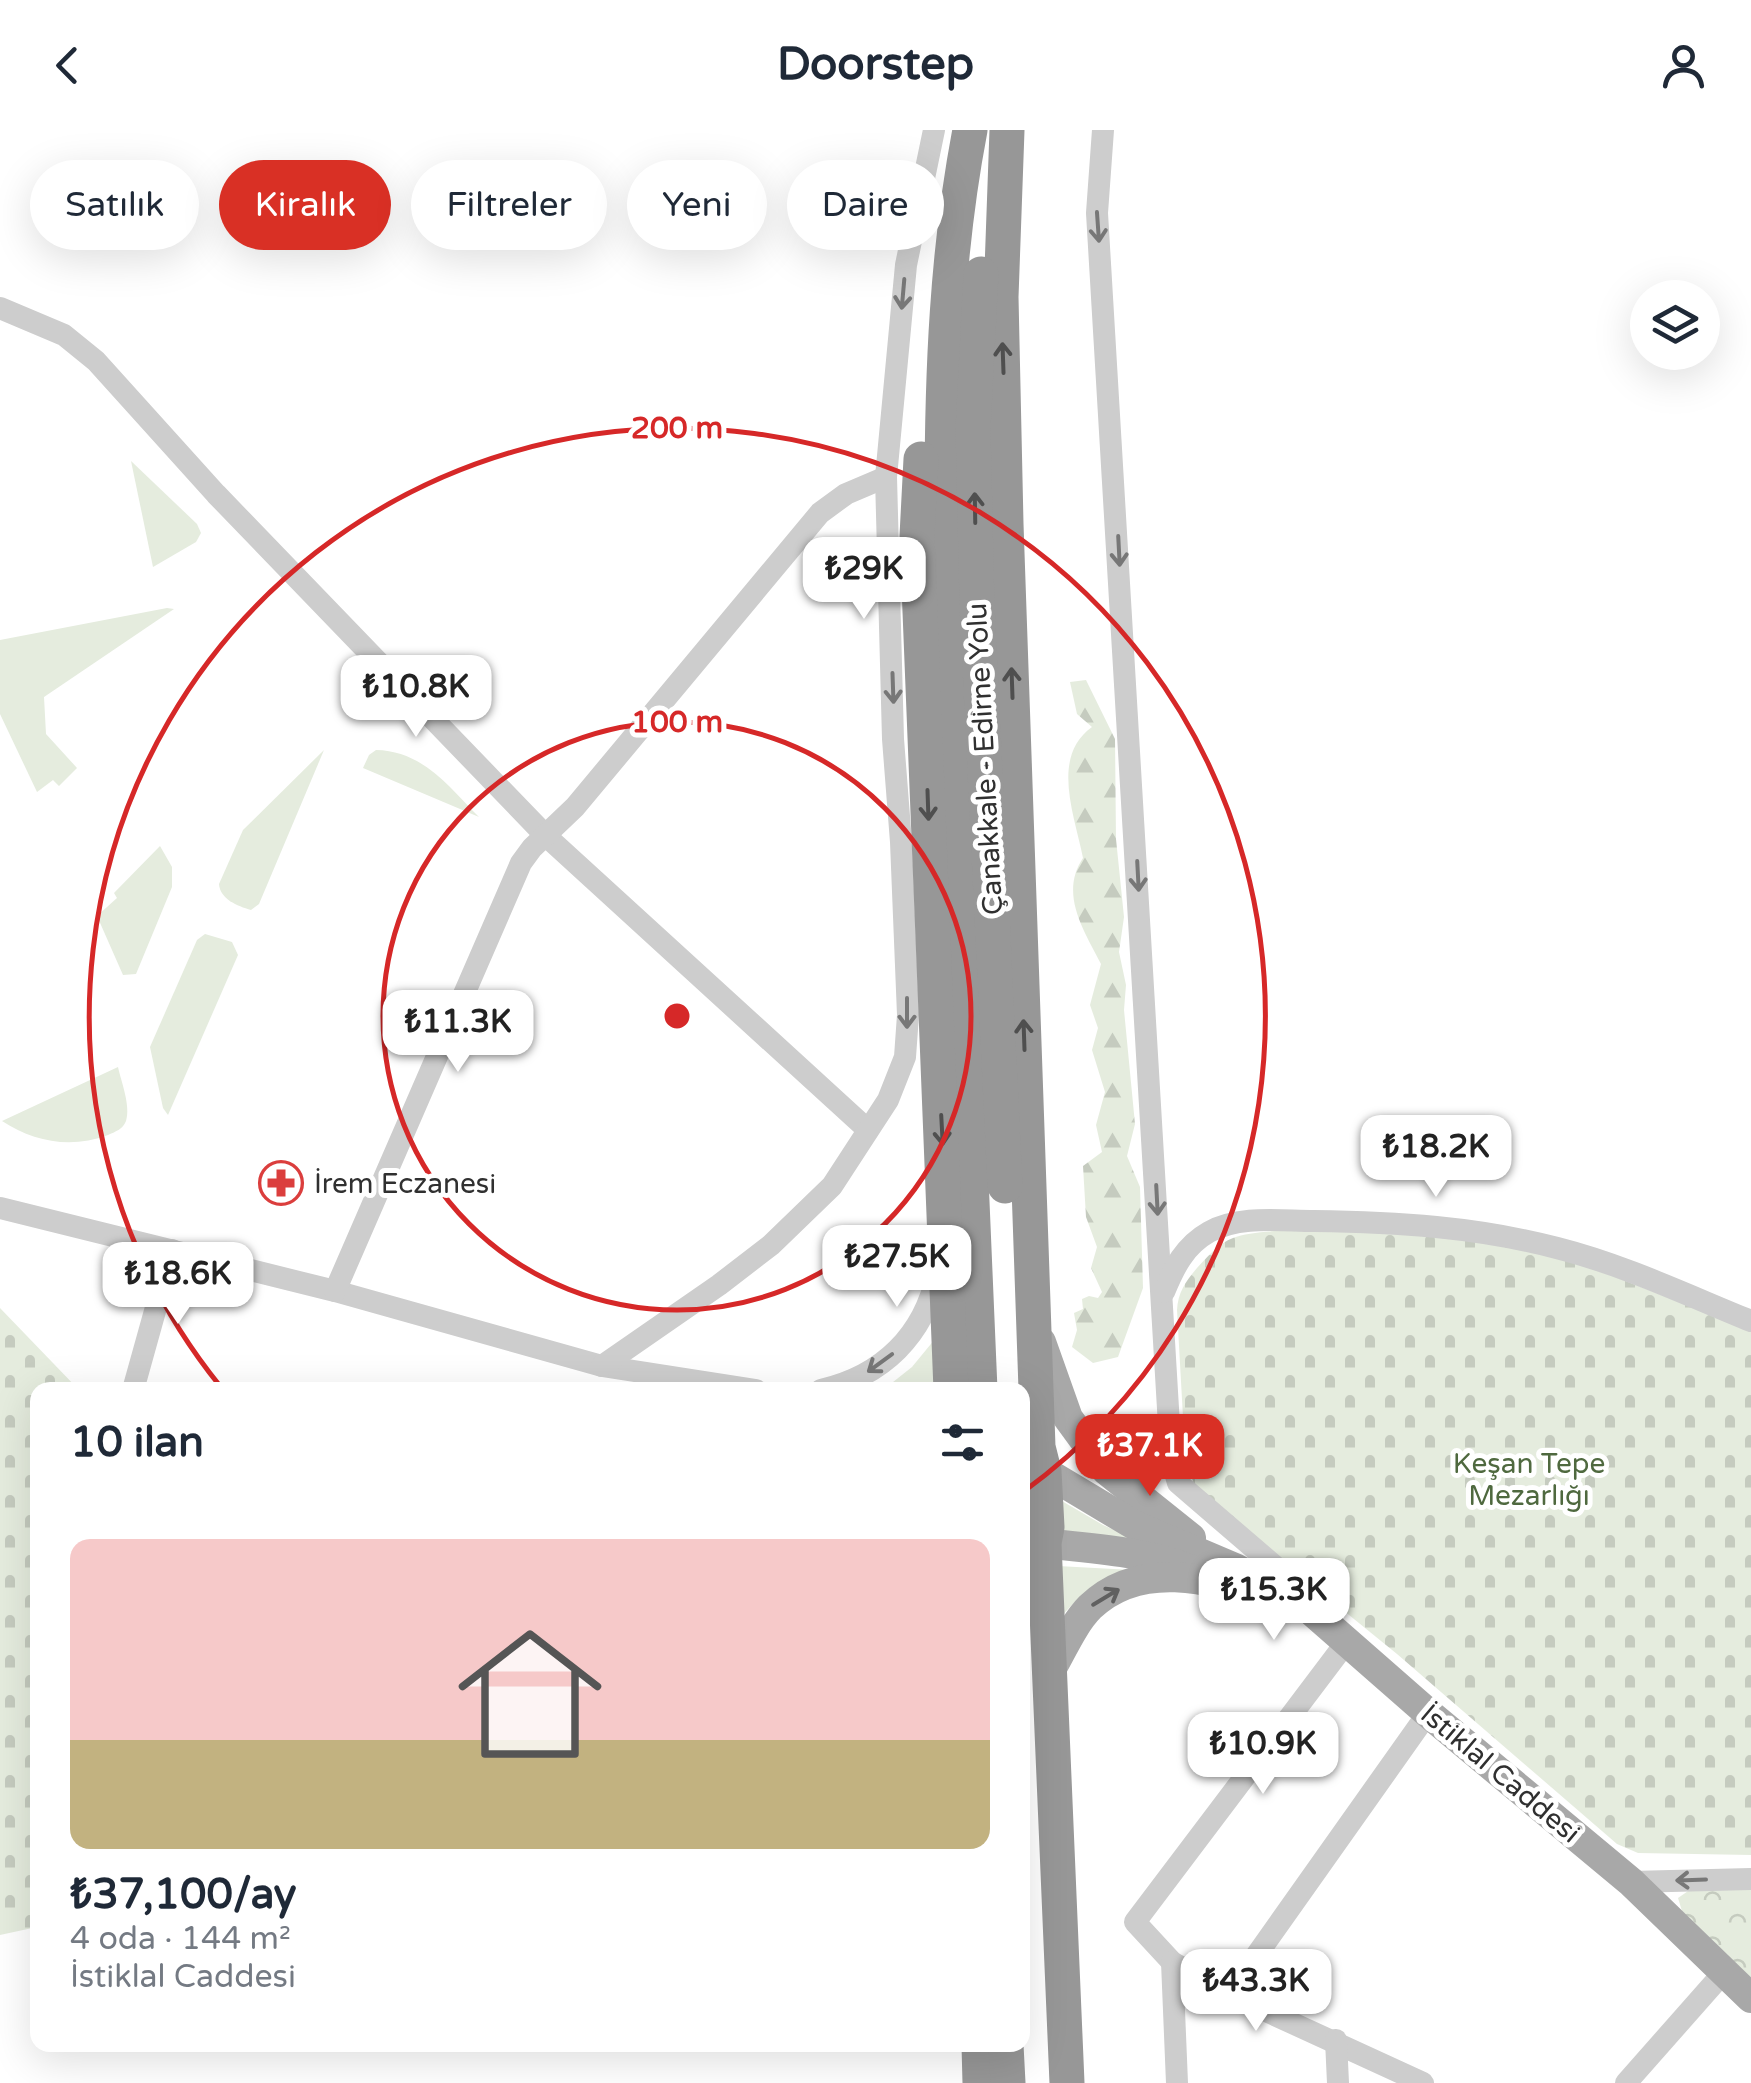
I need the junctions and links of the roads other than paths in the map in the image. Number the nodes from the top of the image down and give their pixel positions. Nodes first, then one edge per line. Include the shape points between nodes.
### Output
1 (934, 130) edge
2 (970, 130) edge
3 (1005, 130) edge
4 (1103, 130) edge
5 (954, 221) junction
6 (0, 308) edge
7 (886, 477) junction
8 (962, 607) junction
9 (545, 834) junction
10 (868, 1130) junction
11 (0, 1208) edge
12 (946, 1216) junction
13 (172, 1250) junction
14 (335, 1291) junction
15 (1163, 1296) junction
16 (1033, 1312) junction
17 (1751, 1320) edge
18 (602, 1366) junction
19 (135, 1382) edge
20 (676, 1382) edge
21 (847, 1382) edge
22 (951, 1382) edge
23 (980, 1382) edge
24 (1013, 1382) edge
25 (1035, 1452) edge
26 (1033, 1547) edge
27 (1225, 1576) junction
28 (1307, 1607) junction
29 (1348, 1640) junction
30 (1050, 1674) junction
31 (1428, 1712) junction
32 (1030, 1772) edge
33 (1751, 1879) edge
34 (1632, 1882) junction
35 (1172, 1962) junction
36 (1724, 1972) junction
37 (1228, 1994) junction
38 (1751, 1998) edge
39 (1336, 2040) junction
40 (979, 2052) edge
41 (1006, 2052) edge
42 (980, 2083) edge
43 (1008, 2083) edge
44 (1043, 2083) edge
45 (1067, 2083) edge
46 (1177, 2083) edge
47 (1338, 2083) edge
48 (1423, 2083) edge
49 (1626, 2083) edge

1 -> 7 street via 906,265
2 - 5 highway
8 -> 3 highway, Çanakkale - Edirne Yolu via 975,350 986,230
16 -> 3 highway via 1006,524
4 -> 15 street via 1097,213
5 - 8 highway via 942,423
5 -> 12 highway via 922,422 917,536
6 - 9 street via 64,335 96,361
7 - 9 street via 820,514 575,807
7 -> 10 street via 908,1015 900,1072
8 - 23 highway
8 - 24 highway, Çanakkale - Edirne Yolu
9 - 10 street
9 - 14 street via 521,862
10 - 18 street via 832,1186 771,1245
11 - 13 street
12 -> 21 street via 923,1319 890,1358
12 - 22 highway
13 - 14 street
13 - 19 street
14 - 18 street
15 - 17 street via 1188,1248 1222,1227 1251,1221 1386,1222 1558,1248
15 - 28 street via 1170,1459 1178,1483 1306,1593
16 - 25 highway
16 - 27 main road via 1068,1418 1106,1470 1192,1539
18 - 20 street
25 - 26 highway via 1047,1527
25 - 27 main road via 1136,1526
26 - 27 main road via 1167,1560
26 - 30 highway
27 - 28 main road, İstiklal Caddesi
27 - 29 main road via 1322,1636
30 -> 27 main road via 1086,1610 1109,1593 1168,1576
28 - 29 main road, İstiklal Caddesi
29 - 31 main road, İstiklal Caddesi
29 - 35 street via 1135,1922
30 - 45 highway
31 - 34 main road, İstiklal Caddesi
31 - 37 street
32 - 44 highway
33 -> 34 street
34 - 36 main road, İstiklal Caddesi
35 - 37 street
35 - 46 street
36 - 38 main road, İstiklal Caddesi
36 - 49 street
37 - 39 street
39 - 47 street
39 - 48 street
40 - 42 highway
41 - 43 highway

